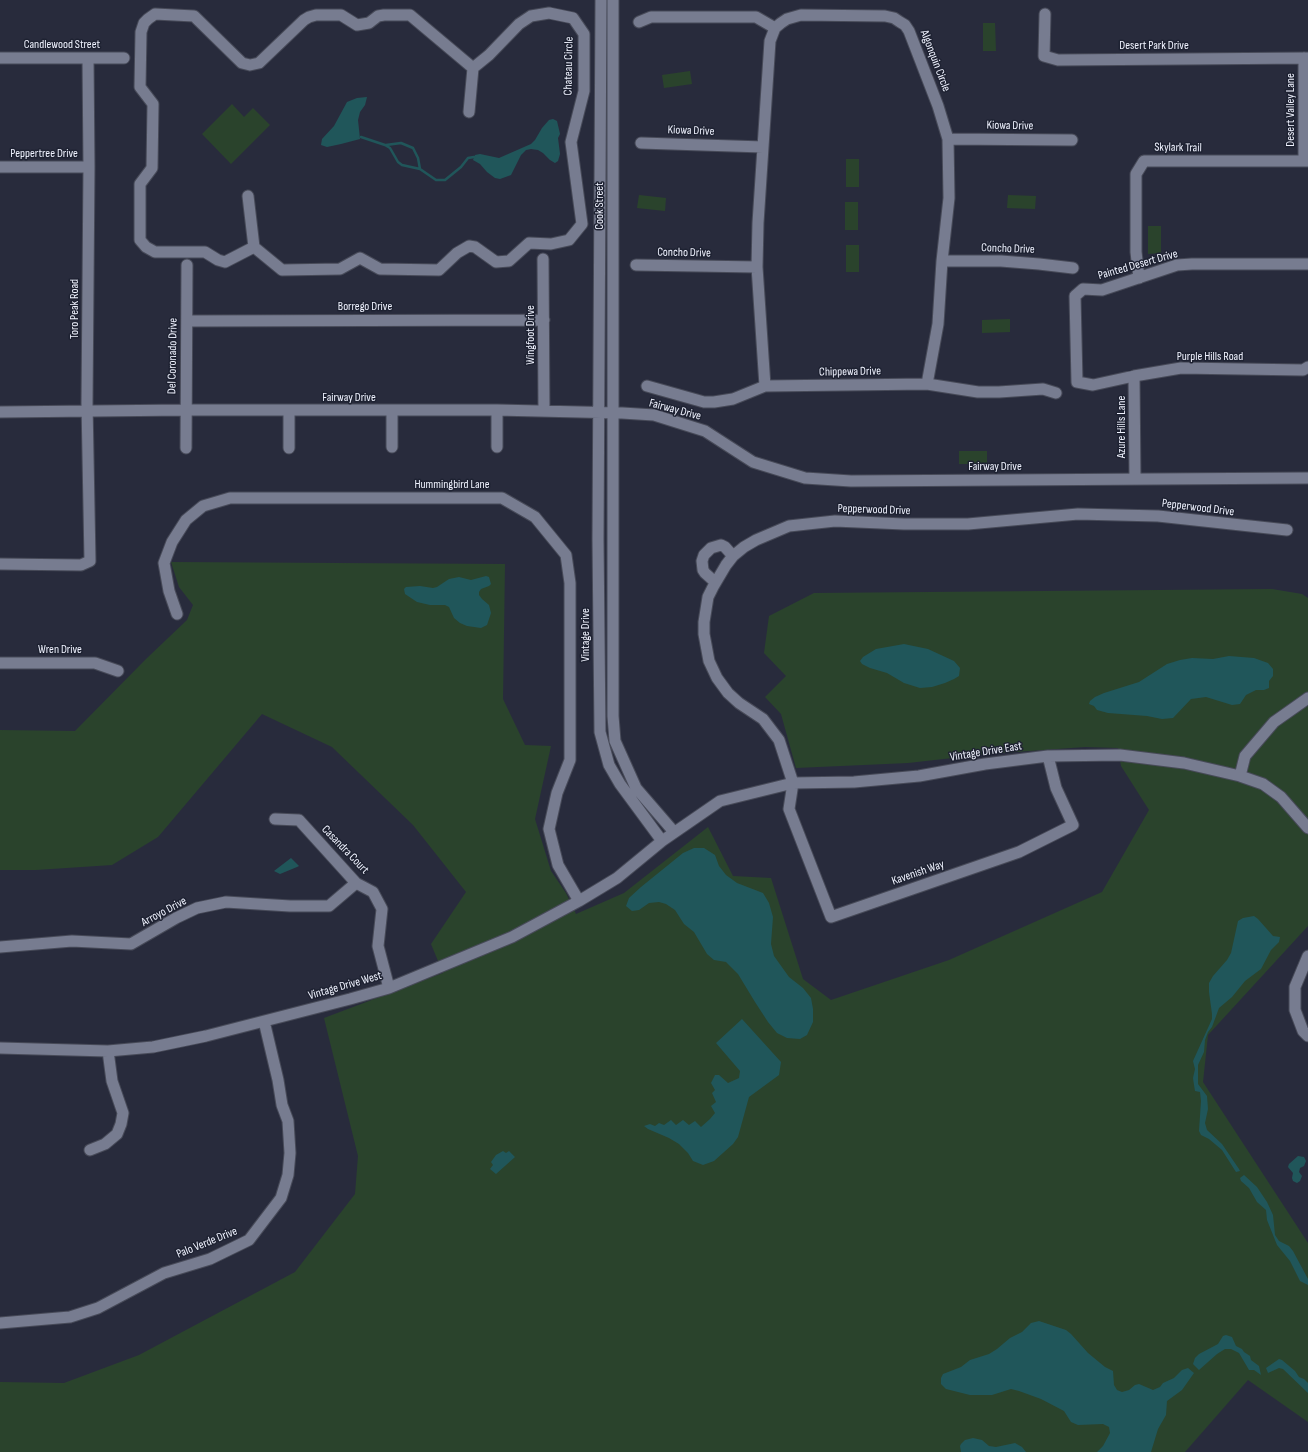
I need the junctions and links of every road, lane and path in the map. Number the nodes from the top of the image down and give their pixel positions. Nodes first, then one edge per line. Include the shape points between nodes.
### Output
1 (601, 0) edge
2 (613, 0) edge
3 (1045, 14) dead end
4 (638, 22) dead end
5 (775, 28) junction
6 (0, 58) edge
7 (88, 58) junction
8 (124, 58) dead end
9 (1306, 58) edge
10 (473, 68) junction
11 (469, 112) dead end
12 (948, 139) junction
13 (1072, 140) dead end
14 (641, 143) dead end
15 (763, 147) junction
16 (1306, 161) edge
17 (0, 167) edge
18 (89, 167) junction
19 (248, 196) dead end
20 (254, 247) junction
21 (543, 259) dead end
22 (942, 261) junction
23 (1308, 264) edge
24 (187, 266) dead end
25 (636, 266) dead end
26 (757, 267) junction
27 (1073, 268) dead end
28 (1139, 278) junction
29 (187, 320) junction
30 (544, 320) junction
31 (1308, 367) edge
32 (1076, 370) joint
33 (1134, 376) junction
34 (927, 384) junction
35 (647, 386) dead end
36 (765, 386) junction
37 (1056, 393) dead end
38 (185, 410) junction
39 (497, 410) junction
40 (87, 411) junction
41 (289, 411) junction
42 (392, 411) junction
43 (544, 411) junction
44 (0, 412) edge
45 (599, 412) junction
46 (613, 412) junction
47 (392, 447) dead end
48 (497, 447) dead end
49 (186, 448) dead end
50 (289, 448) dead end
51 (1308, 478) edge
52 (1135, 479) junction
53 (1287, 530) dead end
54 (734, 556) junction
55 (0, 564) edge
56 (715, 582) junction
57 (177, 614) dead end
58 (0, 663) edge
59 (118, 671) dead end
60 (1308, 698) edge
61 (1048, 756) junction
62 (1240, 776) junction
63 (793, 783) junction
64 (275, 819) dead end
65 (1308, 828) edge
66 (674, 832) junction
67 (662, 840) junction
68 (356, 883) junction
69 (579, 901) junction
70 (0, 947) edge
71 (1308, 956) edge
72 (389, 988) junction
73 (264, 1022) junction
74 (1308, 1036) edge
75 (0, 1048) edge
76 (108, 1051) junction
77 (90, 1150) dead end
78 (0, 1323) edge

1 - 45 street, Cook Street
2 - 46 street, Cook Street
3 - 9 street, Desert Park Drive via 1044,56 1058,60
4 - 5 street via 651,17 756,17
5 - 12 street, Algonquin Circle via 787,19 801,15 885,16 905,25 938,106
5 - 15 street via 770,41
6 - 7 street, Candlewood Street
7 - 8 street, Candlewood Street
7 - 18 street, Toro Peak Road
9 - 16 street, Desert Valley Lane
10 - 11 street
10 - 20 street, Chateau Circle via 519,24 531,16 549,13 573,18 584,34 584,91 571,142 582,224 569,240 551,244 529,243 509,261 496,262 475,247 469,246 457,253 439,270 380,269 360,258 340,269 282,270
10 - 20 street via 410,15 378,16 369,23 357,25 341,15 309,17 260,63 250,65 242,63 194,16 155,14 148,19 141,32 140,87 153,104 152,168 140,184 140,240 155,252 205,252 225,262
12 - 13 street, Kiowa Drive
12 - 22 street, Algonquin Circle via 948,198
14 - 15 street, Kiowa Drive
15 - 26 street
16 - 28 street, Skylark Trail via 1144,161 1136,174 1136,245
17 - 18 street, Peppertree Drive
18 - 40 street, Toro Peak Road
19 - 20 street
21 - 30 street, Wingfoot Drive
22 - 27 street, Concho Drive via 1001,261
22 - 34 street, Algonquin Circle via 938,324
23 - 28 street, Painted Desert Drive via 1177,265
24 - 29 street, Del Coronado Drive
25 - 26 street, Concho Drive
26 - 36 street
28 - 32 street, Painted Desert Drive via 1102,290 1083,289 1075,296
29 - 30 street, Borrego Drive
29 - 38 street, Del Coronado Drive
30 - 43 street, Wingfoot Drive
31 - 33 street, Purple Hills Road via 1302,370 1181,368
32 - 33 street, Purple Hills Road via 1077,382 1093,385
33 - 52 street, Azure Hills Lane
34 - 36 street, Chippewa Drive
34 - 37 street, Chippewa Drive via 978,392 1043,389
35 - 36 street, Chippewa Drive via 714,402
38 - 40 street, Fairway Drive
38 - 41 street, Fairway Drive
38 - 49 street, Del Coronado Drive
39 - 42 street, Fairway Drive
39 - 43 street, Fairway Drive
39 - 48 street
40 - 44 street, Fairway Drive
40 - 55 street, Toro Peak Road via 90,561 81,565
41 - 42 street, Fairway Drive
41 - 50 street
42 - 47 street
43 - 45 street, Fairway Drive
45 - 46 street, Fairway Drive
45 - 67 street, Vintage Drive via 600,732 609,765
46 - 52 street, Fairway Drive via 654,415 705,432 753,462 805,478 851,481
46 - 66 street via 615,741 636,788
51 - 52 street, Fairway Drive
53 - 54 street, Pepperwood Drive via 1150,515 1078,514 968,524 835,521 789,526 756,540
54 - 56 street, Pepperwood Drive
54 - 56 street via 721,545 711,548 704,555 703,570
56 - 63 street, Pepperwood Drive via 708,598 704,622 709,661 728,693 763,719 779,740
57 - 69 street, Hummingbird Lane via 169,591 164,562 172,542 186,520 203,506 230,498 502,498 535,517 566,555 570,582 570,760 557,793 549,829 558,865
58 - 59 street, Wren Drive via 95,663
60 - 62 street via 1274,722 1245,756
61 - 62 street, Vintage Drive East via 1120,755 1184,762
61 - 63 street, Vintage Drive East via 919,776 854,782
61 - 63 street, Kavenish Way via 1056,788 1073,825 1019,852 831,917 788,809
62 - 65 street, Vintage Drive East via 1263,784 1275,793
63 - 66 street, Vintage Drive East via 720,801
64 - 68 street, Casandra Court via 300,820
66 - 67 street, Vintage Drive East
67 - 69 street, Vintage Drive West via 617,878
68 - 70 street, Arroyo Drive via 329,906 226,902 197,908 131,944 72,941
68 - 72 street, Casandra Court via 373,892 382,910 378,946
69 - 72 street, Vintage Drive West via 512,937
71 - 74 street via 1295,986 1295,1010 1303,1031
72 - 73 street, Vintage Drive West
73 - 76 street, Vintage Drive West via 153,1047
73 - 78 street, Palo Verde Drive via 282,1105 288,1121 290,1153 288,1175 281,1198 250,1240 210,1259 164,1273 98,1308 70,1317
75 - 76 street, Vintage Drive West
76 - 77 street via 112,1081 124,1113 117,1134 105,1144

